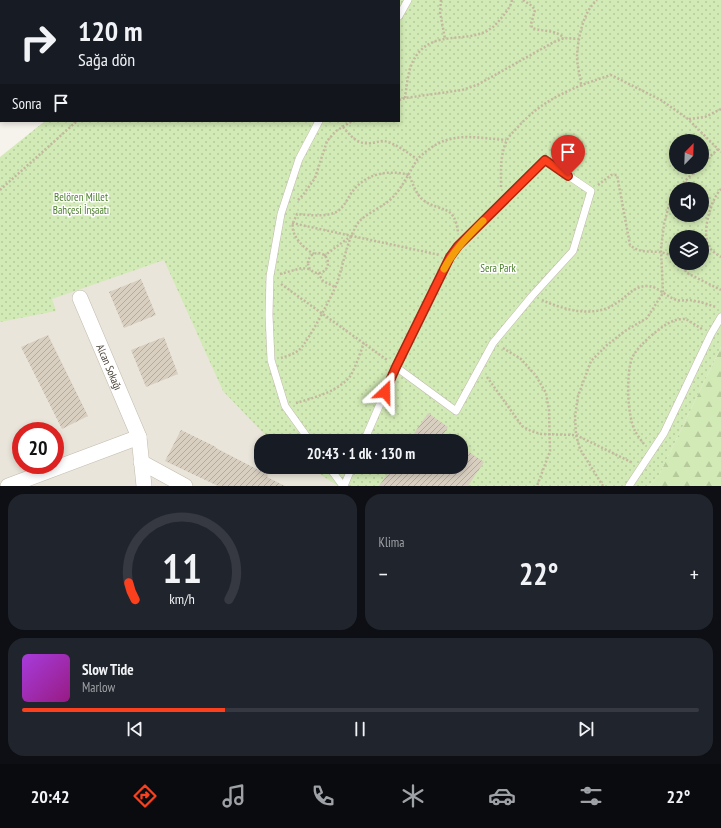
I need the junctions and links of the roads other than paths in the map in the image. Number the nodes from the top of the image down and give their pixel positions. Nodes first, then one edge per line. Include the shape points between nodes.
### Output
1 (408, 0) edge
2 (400, 14) edge
3 (318, 122) edge
4 (80, 298) dead end
5 (721, 317) edge
6 (396, 367) junction
7 (305, 434) edge
8 (367, 434) edge
9 (139, 437) junction
10 (141, 462) junction
11 (335, 474) edge
12 (349, 474) edge
13 (8, 486) edge
14 (144, 486) edge
15 (185, 486) edge
16 (344, 486) edge
17 (629, 486) edge

1 - 2 lane
3 - 7 lane via 299,159 281,217 270,276 268,316 270,360 285,406
4 - 9 street, Alcan Sokağı
5 - 17 lane via 664,433
6 - 6 lane via 450,257 502,201 545,160 591,191 573,250 493,343 456,411
6 - 8 lane
9 - 10 street, Alcan Sokağı
9 - 13 street
10 - 14 street, Alcan Sokağı
10 - 15 street
11 - 16 lane
12 - 16 lane

